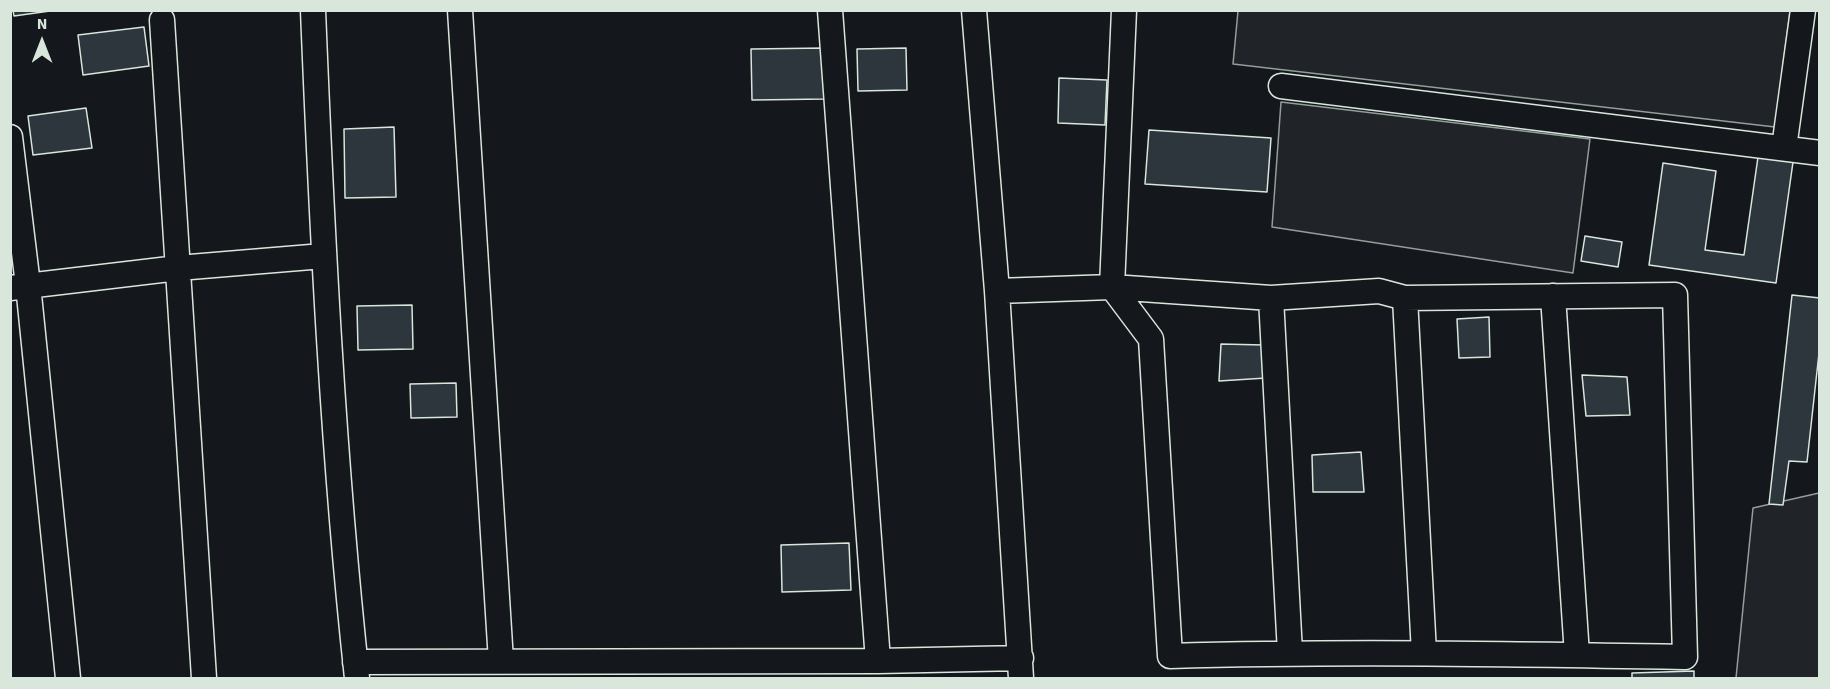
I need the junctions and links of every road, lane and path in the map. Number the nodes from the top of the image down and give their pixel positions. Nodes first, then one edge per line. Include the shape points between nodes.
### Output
1 (313, 10) edge
2 (460, 10) edge
3 (830, 10) edge
4 (974, 10) edge
5 (1124, 10) edge
6 (1803, 10) edge
7 (162, 20) dead end
8 (1281, 86) dead end
9 (10, 137) edge
10 (1784, 148) junction
11 (1820, 153) edge
12 (323, 256) junction
13 (178, 268) junction
14 (19, 287) edge
15 (1112, 288) junction
16 (997, 291) junction
17 (1553, 296) junction
18 (1271, 298) junction
19 (1405, 298) junction
20 (1290, 653) junction
21 (1424, 653) junction
22 (1577, 655) junction
23 (501, 661) junction
24 (878, 661) junction
25 (1021, 668) edge
26 (356, 670) edge
27 (68, 678) edge
28 (204, 678) edge

1 - 12 street
2 - 23 street
3 - 24 street
4 - 16 street
5 - 15 street
6 - 10 street
7 - 13 street
8 - 10 street
9 - 14 street
10 - 11 street
12 - 13 street
12 - 26 street
13 - 14 street
13 - 28 street
14 - 27 street
15 - 16 street
15 - 18 street
15 - 20 street via 1151,339 1170,656
16 - 25 street
17 - 19 street
17 - 22 street
17 - 22 street via 1675,295 1684,657
18 - 19 street via 1379,291
18 - 20 street
19 - 21 street
20 - 21 street
21 - 22 street
23 - 24 street
23 - 26 street
24 - 25 street

